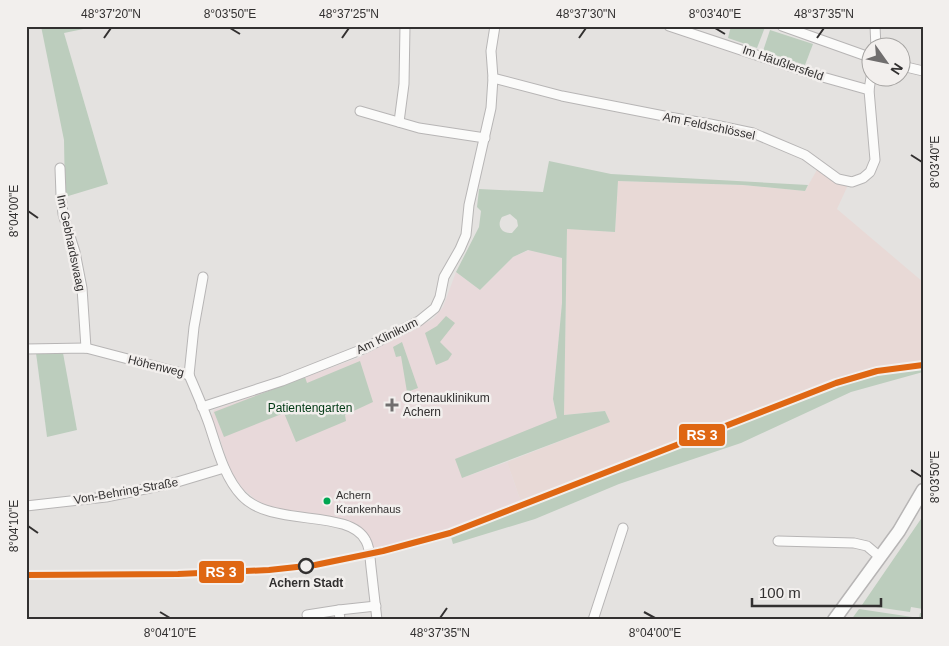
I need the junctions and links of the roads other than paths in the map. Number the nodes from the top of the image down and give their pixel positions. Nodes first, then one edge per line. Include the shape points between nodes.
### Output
1 (404, 26) edge
2 (495, 26) edge
3 (669, 26) edge
4 (782, 26) edge
5 (862, 54) edge
6 (493, 78) junction
7 (869, 90) joint
8 (360, 111) dead end
9 (399, 122) junction
10 (485, 138) junction
11 (60, 168) dead end
12 (203, 277) dead end
13 (86, 348) junction
14 (26, 349) edge
15 (188, 375) junction
16 (202, 406) junction
17 (224, 468) junction
18 (923, 490) edge
19 (26, 506) edge
20 (623, 528) dead end
21 (778, 541) dead end
22 (880, 557) junction
23 (376, 606) junction
24 (307, 615) dead end
25 (340, 615) edge
26 (377, 620) edge
27 (593, 620) edge
28 (834, 620) edge

1 - 9 street via 404,84
2 - 6 street, Am Klinikum via 491,51
3 - 7 street, Im Häußlersfeld
4 - 5 street
6 - 7 street, Am Feldschlössel via 562,96 753,134 805,155 838,180 852,182 870,172 875,160
6 - 10 street, Am Klinikum
8 - 9 street
9 - 10 street
10 - 16 street, Am Klinikum via 469,205 466,235 446,272 435,308 419,321 363,349 282,381
11 - 13 street, Im Gebhardswaag via 63,214 82,288
12 - 15 street, Höhenweg
13 - 14 street, Höhenweg
13 - 15 street, Höhenweg
15 - 16 street
16 - 17 street
17 - 19 street, Von-Behring-Straße via 174,483 106,497
17 - 23 street via 242,497 265,512 344,524 363,536 368,547
18 - 22 street
20 - 27 street
21 - 22 street via 854,543 867,546
22 - 28 street
23 - 25 street
23 - 26 street
24 - 25 street

